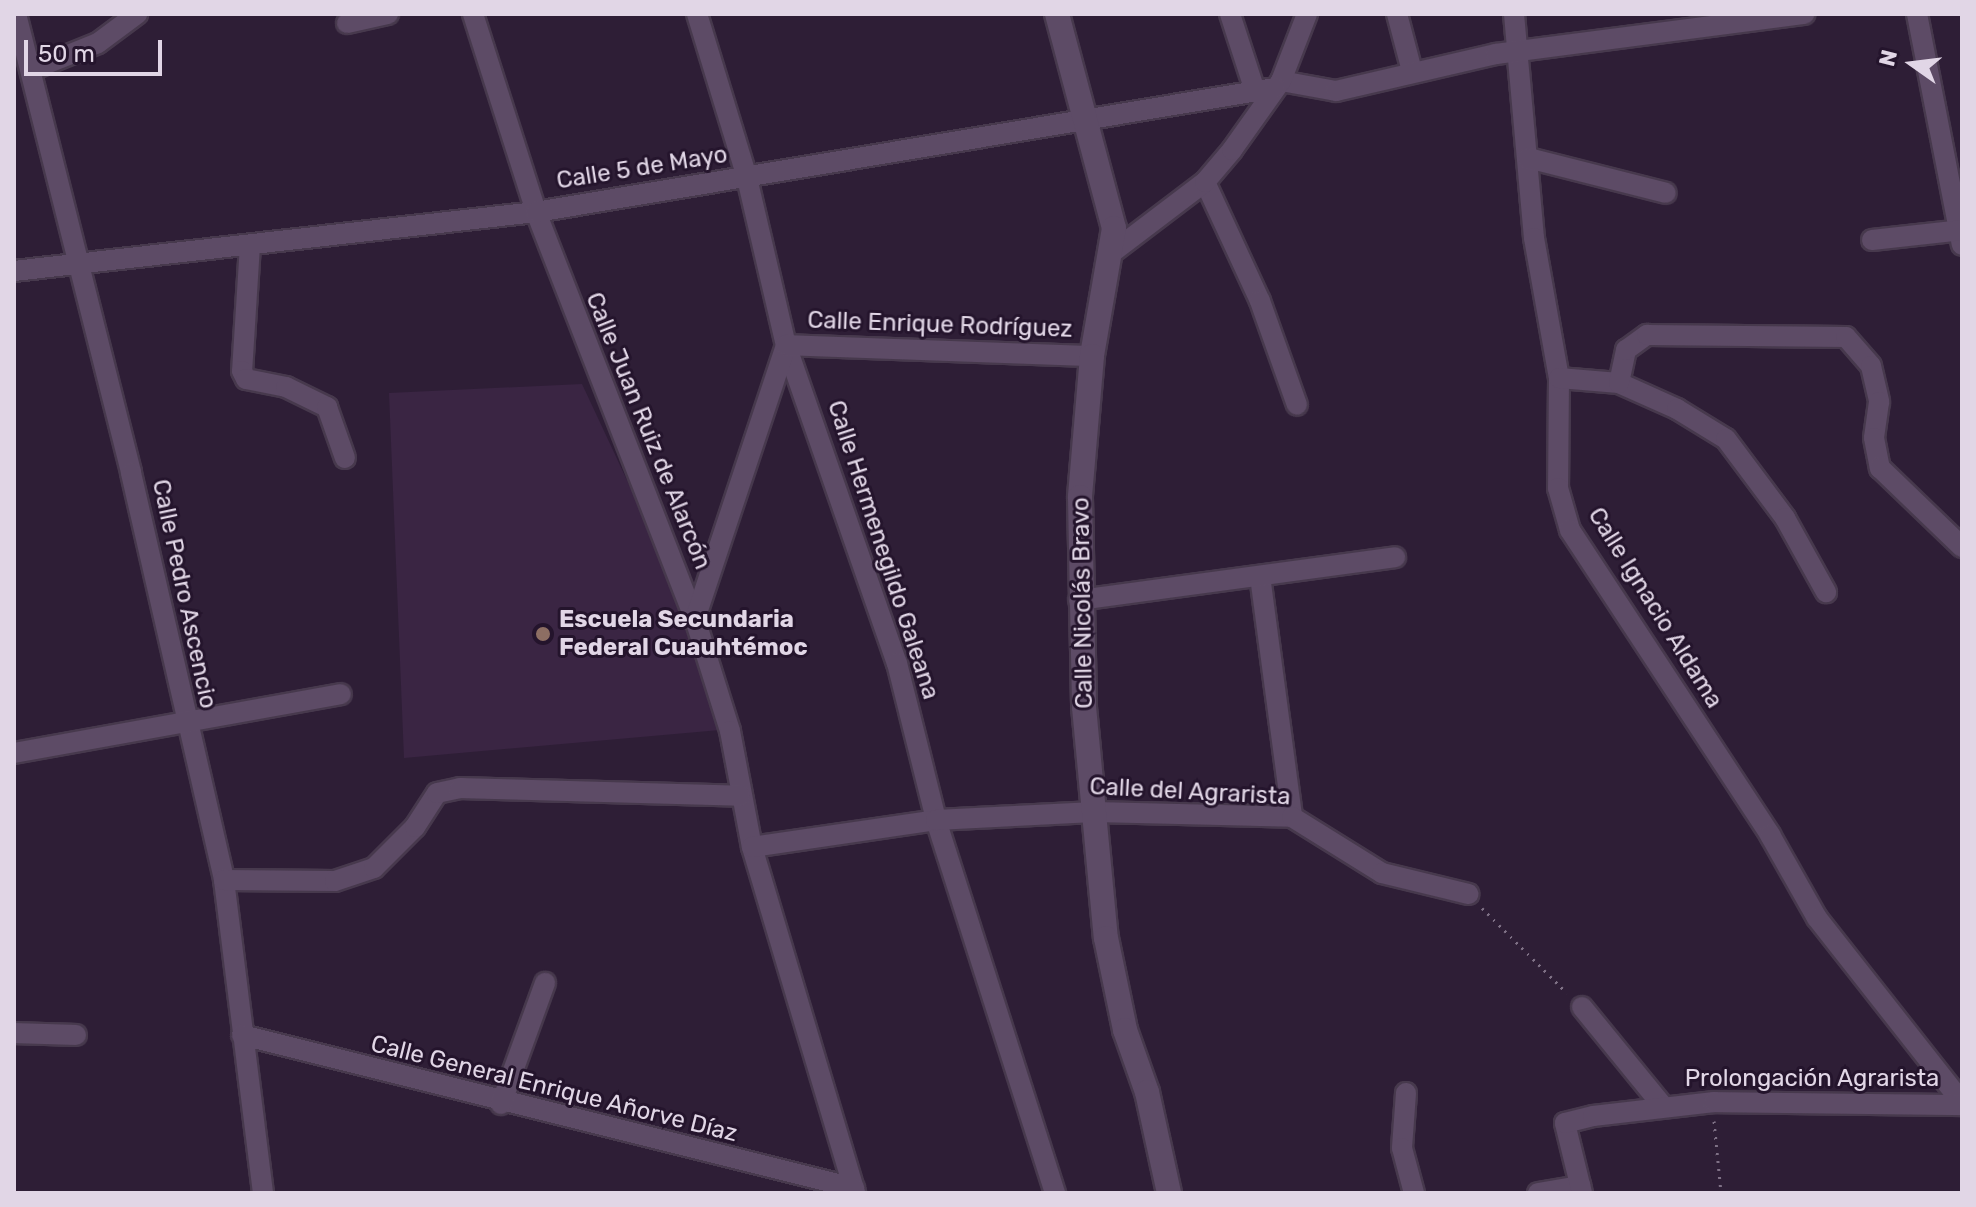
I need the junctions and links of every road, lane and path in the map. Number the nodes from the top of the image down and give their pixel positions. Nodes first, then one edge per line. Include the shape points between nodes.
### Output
1 (16, 14) edge
2 (137, 14) edge
3 (388, 14) edge
4 (473, 14) edge
5 (697, 14) edge
6 (1057, 14) edge
7 (1230, 14) edge
8 (1307, 14) edge
9 (1397, 14) edge
10 (1514, 14) edge
11 (1804, 14) edge
12 (1917, 14) edge
13 (347, 23) dead end
14 (1518, 51) junction
15 (31, 70) junction
16 (1412, 71) junction
17 (1270, 87) junction
18 (1084, 122) junction
19 (1528, 158) junction
20 (747, 178) junction
21 (1205, 182) junction
22 (1666, 193) dead end
23 (536, 212) junction
24 (1961, 235) edge
25 (1872, 240) dead end
26 (250, 245) junction
27 (1114, 251) junction
28 (79, 262) junction
29 (14, 271) edge
30 (786, 345) junction
31 (1092, 356) junction
32 (1559, 378) junction
33 (1619, 383) junction
34 (1297, 405) dead end
35 (345, 458) dead end
36 (1962, 547) edge
37 (1395, 557) dead end
38 (1260, 576) junction
39 (1826, 592) dead end
40 (1079, 600) junction
41 (695, 619) junction
42 (341, 694) dead end
43 (186, 724) junction
44 (14, 753) edge
45 (740, 796) junction
46 (1094, 812) junction
47 (1292, 817) junction
48 (936, 820) junction
49 (752, 847) junction
50 (224, 880) junction
51 (1468, 894) joint
52 (545, 983) dead end
53 (1582, 1007) joint
54 (14, 1033) edge
55 (76, 1035) dead end
56 (242, 1035) junction
57 (1406, 1093) dead end
58 (1714, 1102) junction
59 (501, 1104) junction
60 (1962, 1104) edge
61 (1662, 1105) junction
62 (782, 1183) edge
63 (1581, 1189) edge
64 (854, 1191) edge
65 (263, 1193) edge
66 (1055, 1193) edge
67 (1169, 1193) edge
68 (1414, 1193) edge
69 (1538, 1193) edge
70 (1721, 1193) edge

1 - 15 street, Calle Pedro Ascencio
2 - 15 street via 98,43
3 - 13 street
4 - 23 street, Calle Juan Ruiz de Alarcón
5 - 20 street, Calle Hermenegildo Galeana
6 - 18 street, Calle Nicolás Bravo
7 - 17 street
8 - 17 street
9 - 16 street
10 - 14 street, Calle Ignacio Aldama
11 - 14 street
12 - 24 street
14 - 16 street
14 - 19 street, Calle Ignacio Aldama
15 - 28 street, Calle Pedro Ascencio
16 - 17 street via 1336,91
17 - 18 street, Calle 5 de Mayo
17 - 21 street
18 - 20 street, Calle 5 de Mayo
18 - 27 street, Calle Nicolás Bravo via 1110,207
19 - 22 street
19 - 32 street, Calle Ignacio Aldama via 1534,238
20 - 23 street, Calle 5 de Mayo
20 - 30 street, Calle Hermenegildo Galeana
21 - 27 street
21 - 34 street via 1260,301
23 - 26 street, Calle 5 de Mayo
23 - 41 street, Calle Juan Ruiz de Alarcón
24 - 25 street
26 - 28 street, Calle 5 de Mayo
26 - 35 street via 242,371 246,379 286,387 327,407
27 - 31 street, Calle Nicolás Bravo
28 - 29 street, Calle 5 de Mayo
28 - 43 street, Calle Pedro Ascencio
30 - 31 street, Calle Enrique Rodríguez
30 - 41 street
30 - 48 street, Calle Hermenegildo Galeana via 897,663
31 - 40 street, Calle Nicolás Bravo via 1080,497
32 - 33 street
32 - 60 street, Calle Ignacio Aldama via 1558,488 1570,530 1770,835 1817,918
33 - 36 street via 1626,350 1647,335 1846,337 1871,366 1879,402 1874,438 1880,468
33 - 39 street via 1726,439 1785,518
37 - 38 street
38 - 40 street
38 - 47 street
40 - 46 street, Calle Nicolás Bravo
41 - 45 street, Calle Juan Ruiz de Alarcón via 730,731
42 - 43 street
43 - 44 street
43 - 50 street, Calle Pedro Ascencio
45 - 49 street, Calle Juan Ruiz de Alarcón
45 - 50 street via 460,788 437,793 415,827 374,868 323,882
46 - 47 street, Calle del Agrarista
46 - 48 street, Calle del Agrarista
46 - 67 street, Calle Nicolás Bravo via 1106,938
47 - 51 street, Calle del Agrarista via 1382,873
48 - 49 street, Calle del Agrarista
48 - 66 street, Calle Hermenegildo Galeana
49 - 64 street, Calle Juan Ruiz de Alarcón
50 - 56 street, Calle Pedro Ascencio
51 - 53 path
52 - 59 street
53 - 61 street
54 - 55 street
56 - 59 street, Calle General Enrique Añorve Díaz
56 - 65 street, Calle Pedro Ascencio
57 - 68 street via 1402,1148
58 - 60 street, Prolongación Agrarista
58 - 61 street, Prolongación Agrarista
58 - 70 path
59 - 62 street, Calle General Enrique Añorve Díaz
61 - 63 street, Prolongación Agrarista via 1565,1123
62 - 64 street, Calle General Enrique Añorve Díaz
63 - 69 street

